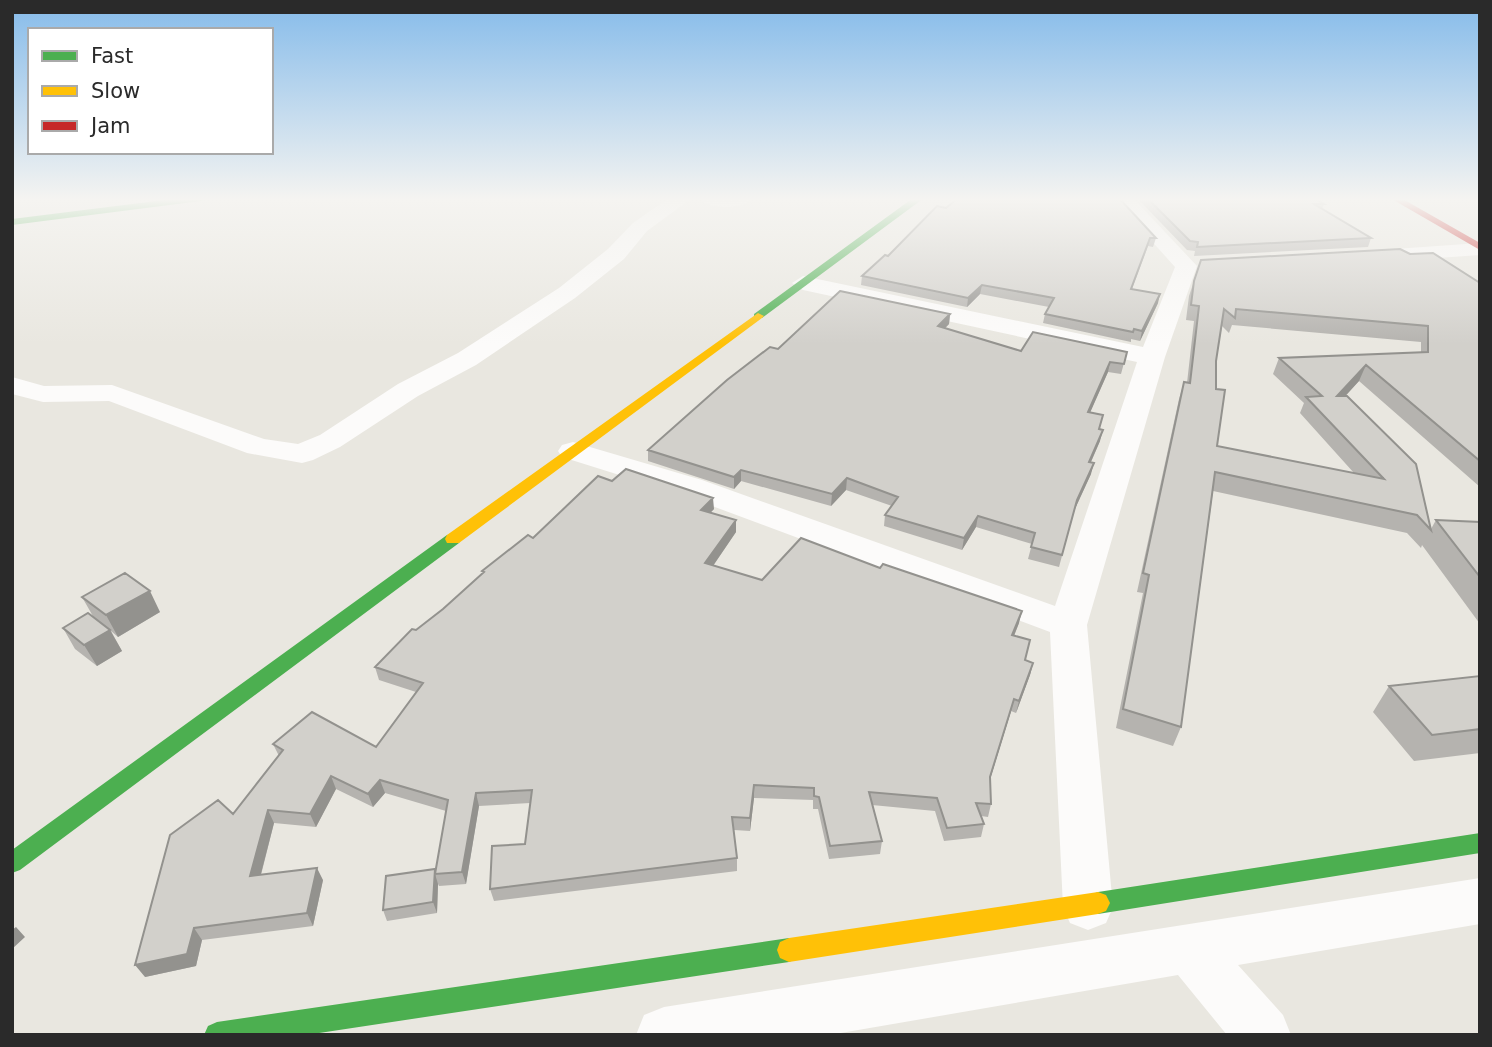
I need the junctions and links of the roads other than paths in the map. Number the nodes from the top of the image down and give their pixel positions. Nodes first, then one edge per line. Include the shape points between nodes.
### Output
1 (622, 247) edge
2 (852, 247) edge
3 (1178, 247) edge
4 (1480, 248) edge
5 (1347, 258) edge
6 (803, 283) junction
7 (1152, 357) junction
8 (12, 386) edge
9 (43, 394) junction
10 (12, 410) edge
11 (573, 451) junction
12 (1068, 625) junction
13 (1480, 843) edge
14 (12, 863) edge
15 (1480, 901) edge
16 (1088, 906) junction
17 (1189, 949) junction
18 (216, 1035) edge
19 (664, 1035) edge
20 (1262, 1035) edge

1 - 9 street via 567,293 467,359 302,454 258,447 112,393
2 - 6 main road
3 - 7 street via 1199,265
4 - 5 street
6 - 7 street
6 - 11 main road
7 - 12 street
8 - 9 street
9 - 10 street
11 - 12 street via 691,487
11 - 14 main road
12 - 16 street
13 - 16 main road
15 - 17 street
16 - 18 main road
17 - 19 street
17 - 20 street

